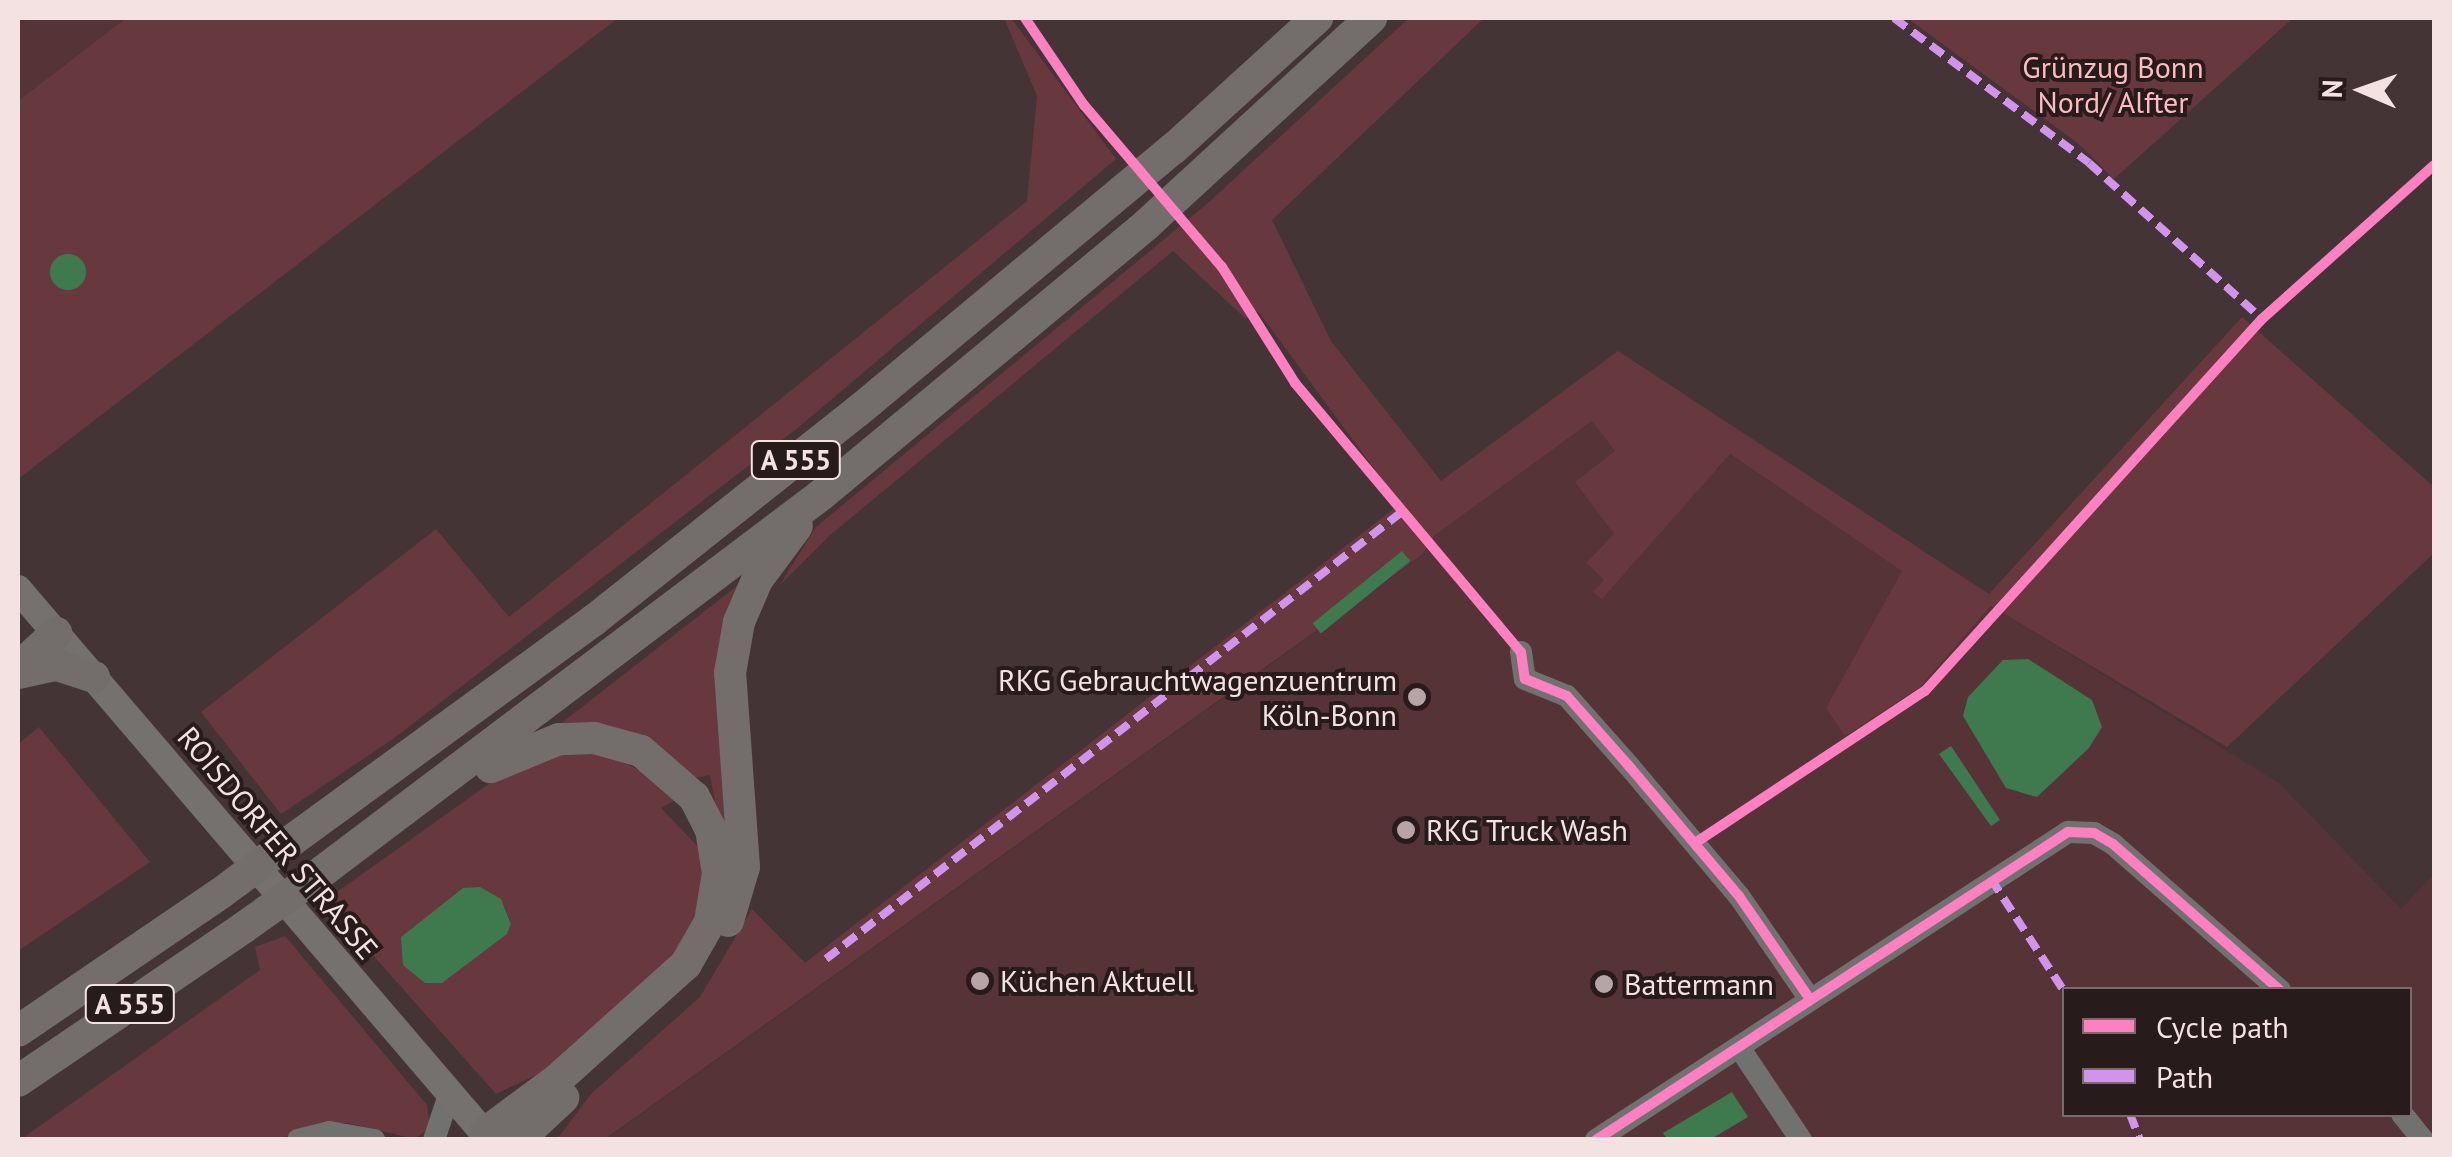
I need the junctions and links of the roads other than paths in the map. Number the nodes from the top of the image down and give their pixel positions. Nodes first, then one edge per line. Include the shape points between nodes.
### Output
1 (1317, 18) edge
2 (1371, 18) edge
3 (821, 495) junction
4 (18, 589) edge
5 (51, 626) junction
6 (18, 644) edge
7 (1522, 652) dead end
8 (18, 670) edge
9 (94, 677) junction
10 (376, 836) junction
11 (123, 960) junction
12 (2277, 987) edge
13 (1810, 998) junction
14 (18, 1012) edge
15 (18, 1032) edge
16 (1739, 1046) junction
17 (18, 1080) edge
18 (449, 1095) junction
19 (557, 1103) junction
20 (2404, 1117) edge
21 (484, 1137) edge
22 (298, 1140) edge
23 (374, 1140) edge
24 (434, 1140) edge
25 (518, 1140) edge
26 (545, 1140) edge
27 (1596, 1140) edge
28 (1801, 1140) edge
29 (2423, 1140) edge

1 - 11 highway, A 555, bridge via 1122,191 594,620
2 - 3 highway, A 555 via 1146,224
3 - 10 highway, A 555
3 - 19 highway via 757,580 739,622 730,674 744,867 724,933 692,983
4 - 5 main road, ROISDORFER STRASSE
5 - 6 highway
5 - 8 highway
5 - 9 main road, ROISDORFER STRASSE
7 - 13 street via 1525,678 1567,696 1739,896
8 - 9 highway via 57,665
9 - 18 main road, ROISDORFER STRASSE
10 - 17 highway, A 555, bridge
10 - 21 highway via 510,754 578,737 610,740 656,760 684,784 711,830 716,898 686,964
11 - 14 highway
11 - 15 highway, A 555
12 - 13 street via 2113,844 2082,831 2052,838
13 - 16 street
16 - 27 street
16 - 28 street
18 - 21 main road, ROISDORFER STRASSE
18 - 24 street
19 - 25 highway
19 - 26 highway
20 - 29 street
22 - 23 street via 328,1132

